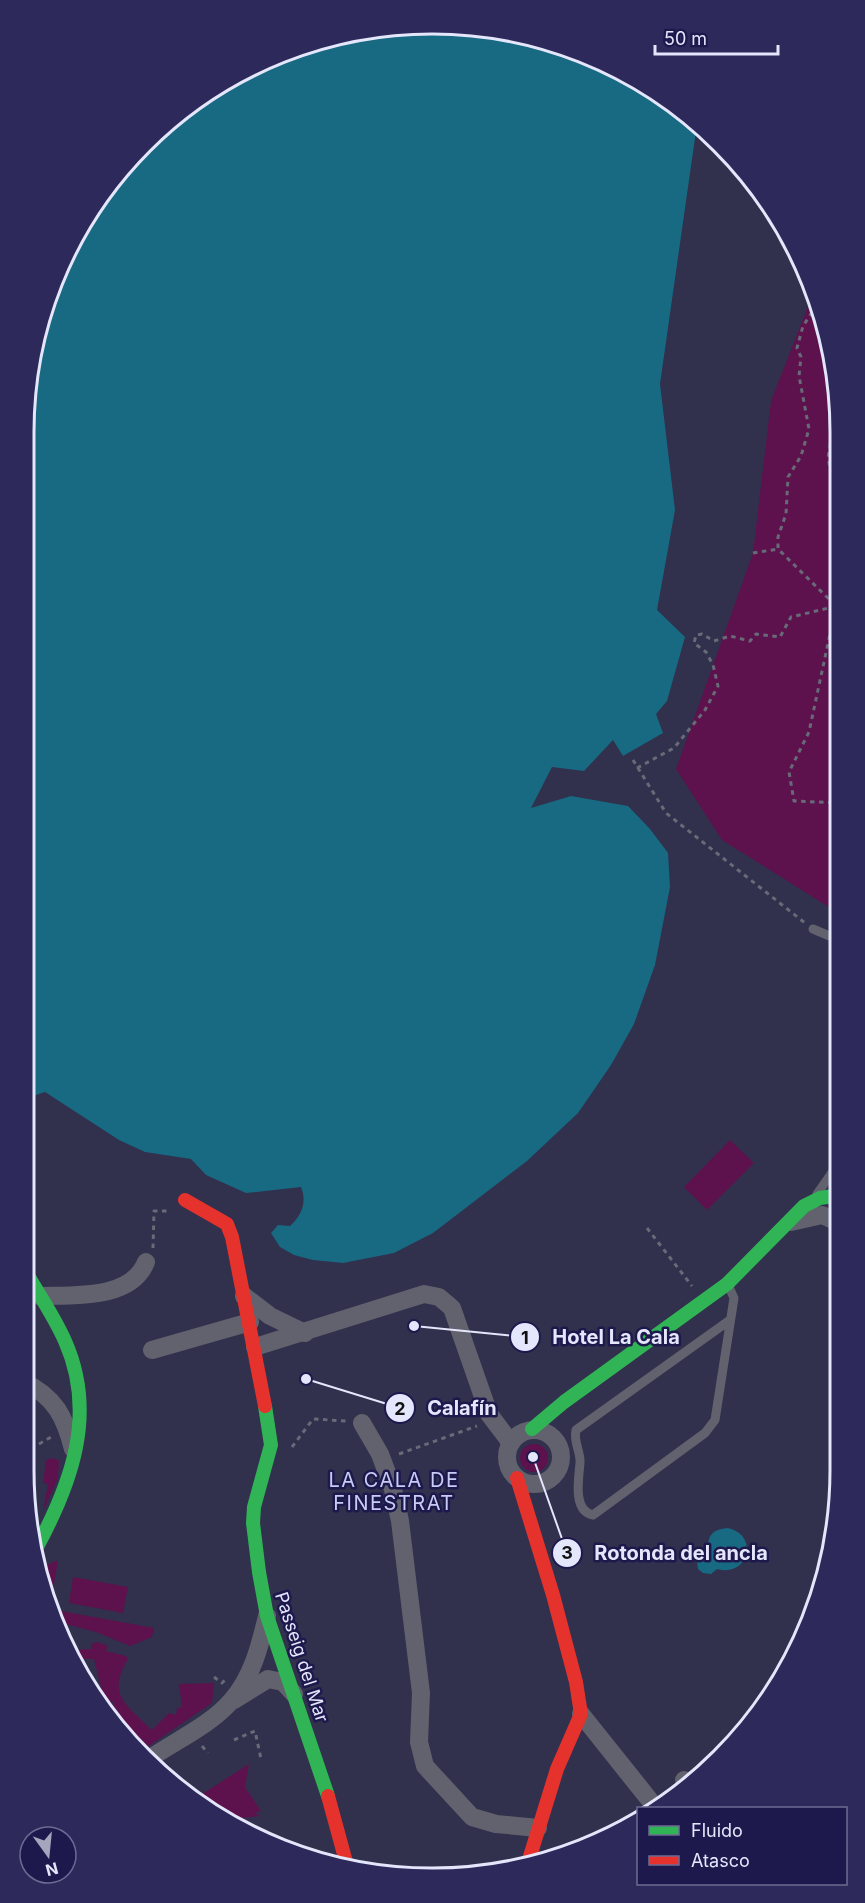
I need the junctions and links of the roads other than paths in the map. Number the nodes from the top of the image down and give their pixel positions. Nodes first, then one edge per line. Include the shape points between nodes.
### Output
1 (813, 929) road end
2 (830, 936) edge
3 (830, 1175) edge
4 (830, 1198) edge
5 (185, 1200) road end
6 (810, 1202) junction
7 (830, 1219) edge
8 (796, 1220) junction
9 (146, 1262) road end
10 (727, 1284) junction
11 (34, 1287) edge
12 (39, 1296) junction
13 (244, 1296) junction
14 (730, 1320) junction
15 (250, 1322) junction
16 (305, 1333) junction
17 (255, 1347) junction
18 (152, 1350) dead end
19 (34, 1387) edge
20 (564, 1402) junction
21 (362, 1423) road end
22 (532, 1429) junction
23 (555, 1439) junction
24 (511, 1443) junction
25 (76, 1460) junction
26 (517, 1478) junction
27 (536, 1489) junction
28 (528, 1517) junction
29 (41, 1540) edge
30 (267, 1616) junction
31 (297, 1698) junction
32 (231, 1701) junction
33 (581, 1714) junction
34 (154, 1755) edge
35 (652, 1802) edge
36 (538, 1828) junction
37 (530, 1856) edge
38 (345, 1859) edge

1 - 2 lane
3 - 6 lane
4 - 6 street
5 - 13 street, Passeig del Mar via 227,1224
6 - 8 street
7 - 8 street via 822,1215
8 - 10 street
9 - 12 street via 129,1286 90,1294
10 - 14 lane via 734,1298
10 - 20 street
11 - 12 street
12 - 25 street via 69,1348 82,1409
13 - 15 street, Passeig del Mar
13 - 16 street via 270,1316
14 - 14 lane via 576,1430 580,1462 576,1486 588,1514 593,1515 705,1433 715,1420
15 - 17 street, Passeig del Mar
15 - 18 street
16 - 17 street
16 - 24 street via 424,1294 439,1297 452,1308 493,1420
17 - 30 street, Passeig del Mar via 271,1436 253,1523
19 - 25 street via 44,1392 66,1422
20 - 22 street
20 - 23 street via 556,1417
21 - 36 street via 382,1460 400,1521 421,1693 419,1742 424,1766 472,1817
22 - 23 street
22 - 24 street via 516,1436
23 - 27 street via 561,1462 553,1476
24 - 26 street via 507,1458
25 - 29 street via 60,1506
26 - 27 street
26 - 28 street
27 - 28 street
28 - 33 street via 576,1682
30 - 31 street, Passeig del Mar
30 - 32 street via 258,1653
31 - 32 street via 283,1683 268,1679
31 - 38 street, Passeig del Mar
32 - 34 street
33 - 35 street
33 - 36 street via 556,1769
36 - 37 street

